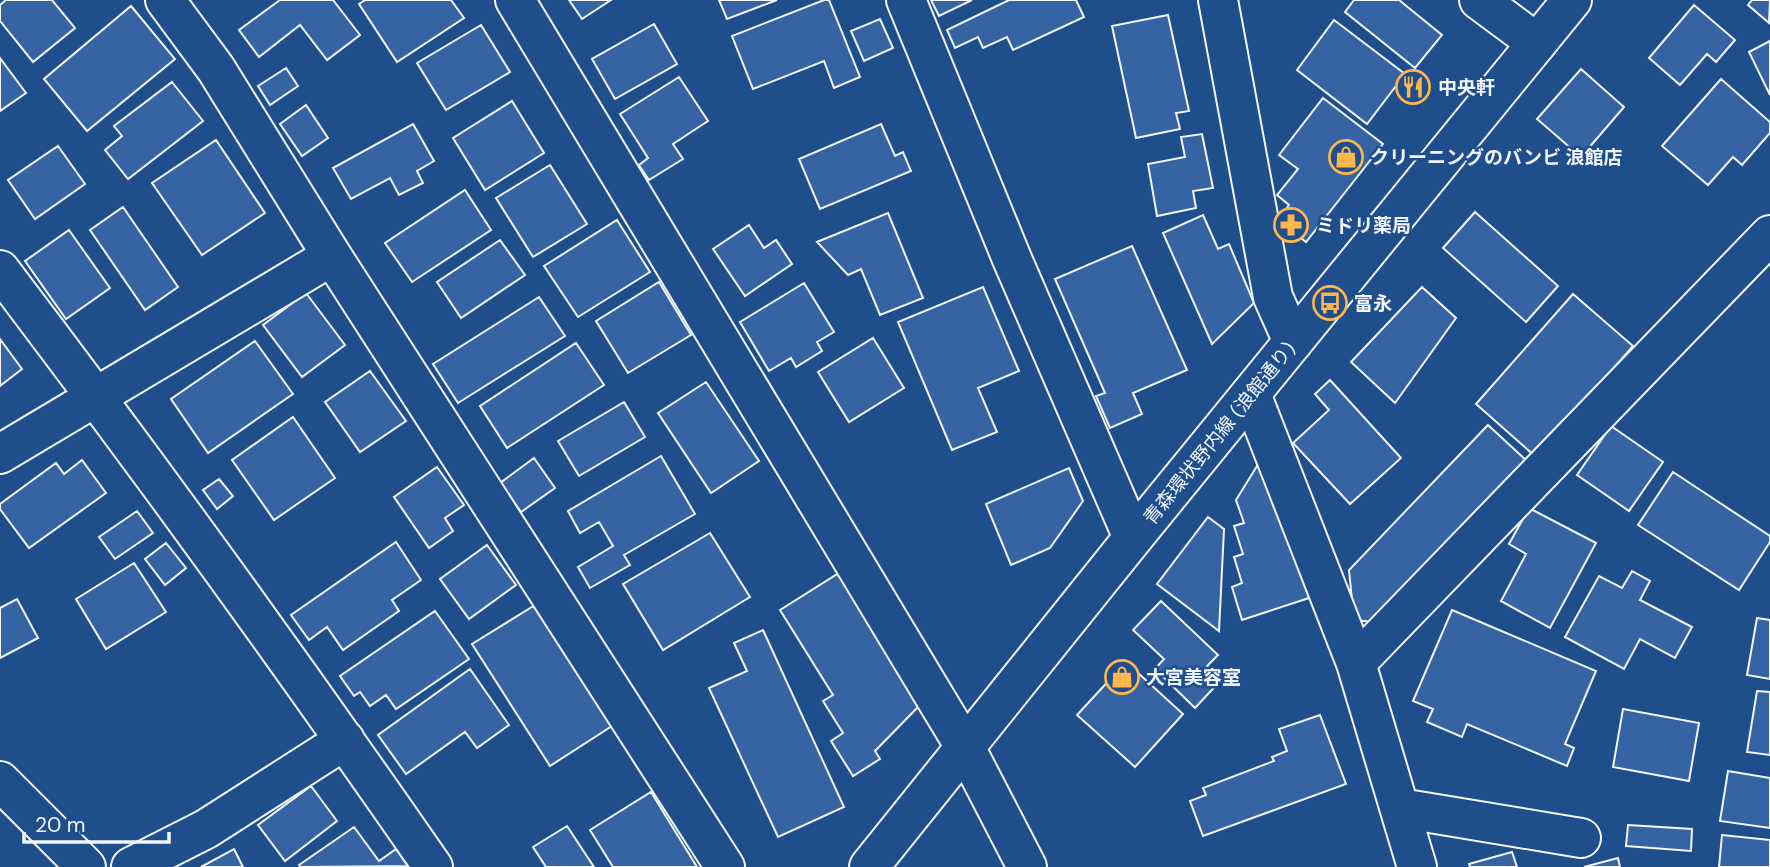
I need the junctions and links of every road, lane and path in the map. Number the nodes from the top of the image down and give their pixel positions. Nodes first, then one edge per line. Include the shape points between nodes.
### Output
1 (165, 0) edge
2 (515, 0) edge
3 (906, 0) edge
4 (1218, 0) edge
5 (1479, 0) edge
6 (1572, 0) edge
7 (1537, 43) junction
8 (1770, 235) edge
9 (332, 256) junction
10 (0, 270) edge
11 (1293, 342) junction
12 (1251, 394) junction
13 (96, 397) junction
14 (0, 454) edge
15 (1133, 538) junction
16 (1356, 663) junction
17 (345, 740) junction
18 (965, 747) junction
19 (0, 781) edge
20 (1400, 808) junction
21 (1581, 838) dead end
22 (86, 867) edge
23 (131, 867) edge
24 (433, 867) edge
25 (725, 867) edge
26 (869, 867) edge
27 (1027, 867) edge
28 (1417, 867) edge

1 - 9 street via 216,69
2 - 18 street
3 - 15 street
4 - 11 street via 1273,297
5 - 7 street
6 - 7 street, 青森環状野内線 (浪館通り)
7 - 11 street, 青森環状野内線 (浪館通り)
8 - 16 street
9 - 13 street
9 - 25 street
10 - 13 street
11 - 12 street, 青森環状野内線 (浪館通り)
12 - 15 street, 青森環状野内線 (浪館通り)
12 - 16 street
13 - 14 street
13 - 17 street
15 - 18 street, 青森環状野内線 (浪館通り)
16 - 20 street
17 - 23 street via 206,829
17 - 24 street
18 - 26 street, 青森環状野内線 (浪館通り)
18 - 27 street
19 - 22 street
20 - 21 street
20 - 28 street

